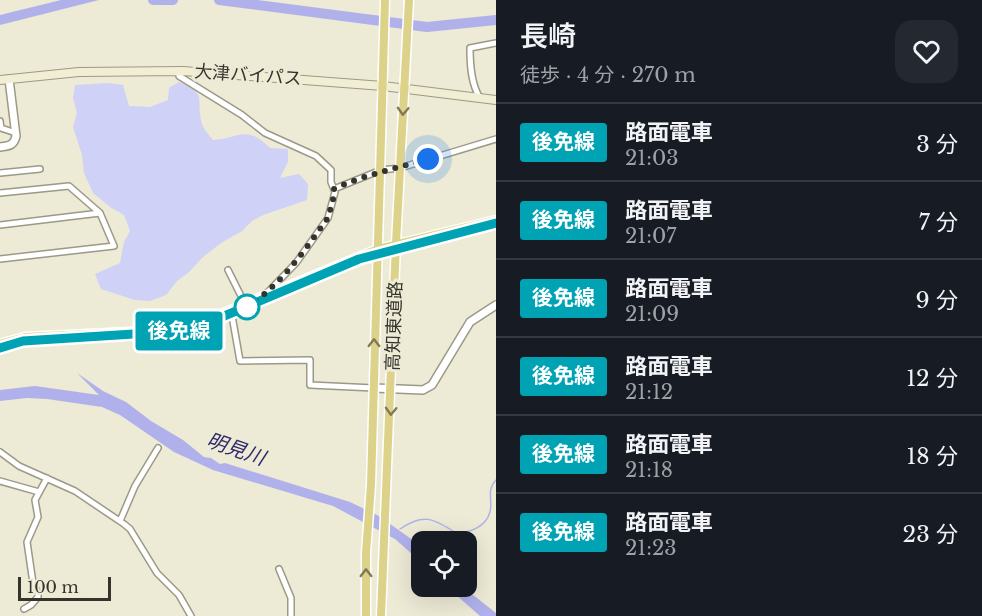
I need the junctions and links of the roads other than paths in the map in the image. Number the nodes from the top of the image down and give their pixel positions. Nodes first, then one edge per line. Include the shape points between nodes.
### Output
1 (385, 0) edge
2 (409, 0) edge
3 (496, 43) edge
4 (179, 71) junction
5 (9, 79) junction
6 (0, 80) edge
7 (383, 86) junction
8 (404, 88) junction
9 (480, 98) junction
10 (496, 100) edge
11 (0, 121) edge
12 (16, 132) junction
13 (496, 139) edge
14 (0, 147) edge
15 (400, 168) junction
16 (40, 169) dead end
17 (381, 170) junction
18 (0, 173) edge
19 (334, 189) junction
20 (0, 193) edge
21 (100, 213) junction
22 (496, 220) edge
23 (0, 225) edge
24 (396, 243) junction
25 (378, 249) junction
26 (0, 259) edge
27 (228, 270) dead end
28 (265, 295) junction
29 (245, 304) junction
30 (496, 305) edge
31 (231, 309) junction
32 (0, 344) edge
33 (374, 388) junction
34 (392, 388) junction
35 (158, 448) dead end
36 (0, 452) edge
37 (47, 478) junction
38 (0, 481) edge
39 (39, 492) junction
40 (120, 521) junction
41 (279, 569) dead end
42 (24, 609) dead end
43 (191, 616) edge
44 (291, 616) edge
45 (366, 616) edge
46 (381, 616) edge

1 - 7 highway, 高知東道路
2 - 8 highway, 高知東道路
3 - 9 street via 470,48 475,92
4 - 5 main road, 大津バイパス via 79,72
4 - 7 main road, 大津バイパス
4 - 19 street via 179,76 265,133 316,156 331,170
5 - 6 main road, 大津バイパス
5 - 12 street
7 - 8 main road, 大津バイパス
7 - 17 highway, 高知東道路
8 - 9 main road, 大津バイパス
8 -> 15 highway, 高知東道路
9 - 10 main road, 大津バイパス
11 - 12 street via 1,128
12 - 14 street via 15,142
13 - 15 street
15 - 17 street
15 - 24 highway, 高知東道路
16 - 18 street
17 - 19 street
17 - 25 highway, 高知東道路
19 - 28 street via 328,218 296,263
20 - 21 street via 69,186
21 - 23 street
21 - 26 street via 114,246
22 - 24 highway
24 - 25 highway
24 - 34 highway, 高知東道路
25 - 28 highway
33 -> 25 highway, 高知東道路
27 - 29 street
28 - 29 highway
29 - 31 highway
30 - 34 street via 470,322 432,385 423,390
31 - 32 highway via 170,330 25,338
31 - 33 street via 240,361 310,360 310,385
33 - 34 street
45 -> 33 highway, 高知東道路
34 -> 46 highway, 高知東道路
35 - 40 street
36 - 37 street via 19,466
37 - 39 street
37 - 40 street via 75,491
38 - 39 street
39 - 42 street via 35,500 38,516 27,542 38,597
40 - 43 street
41 - 44 street via 291,598

